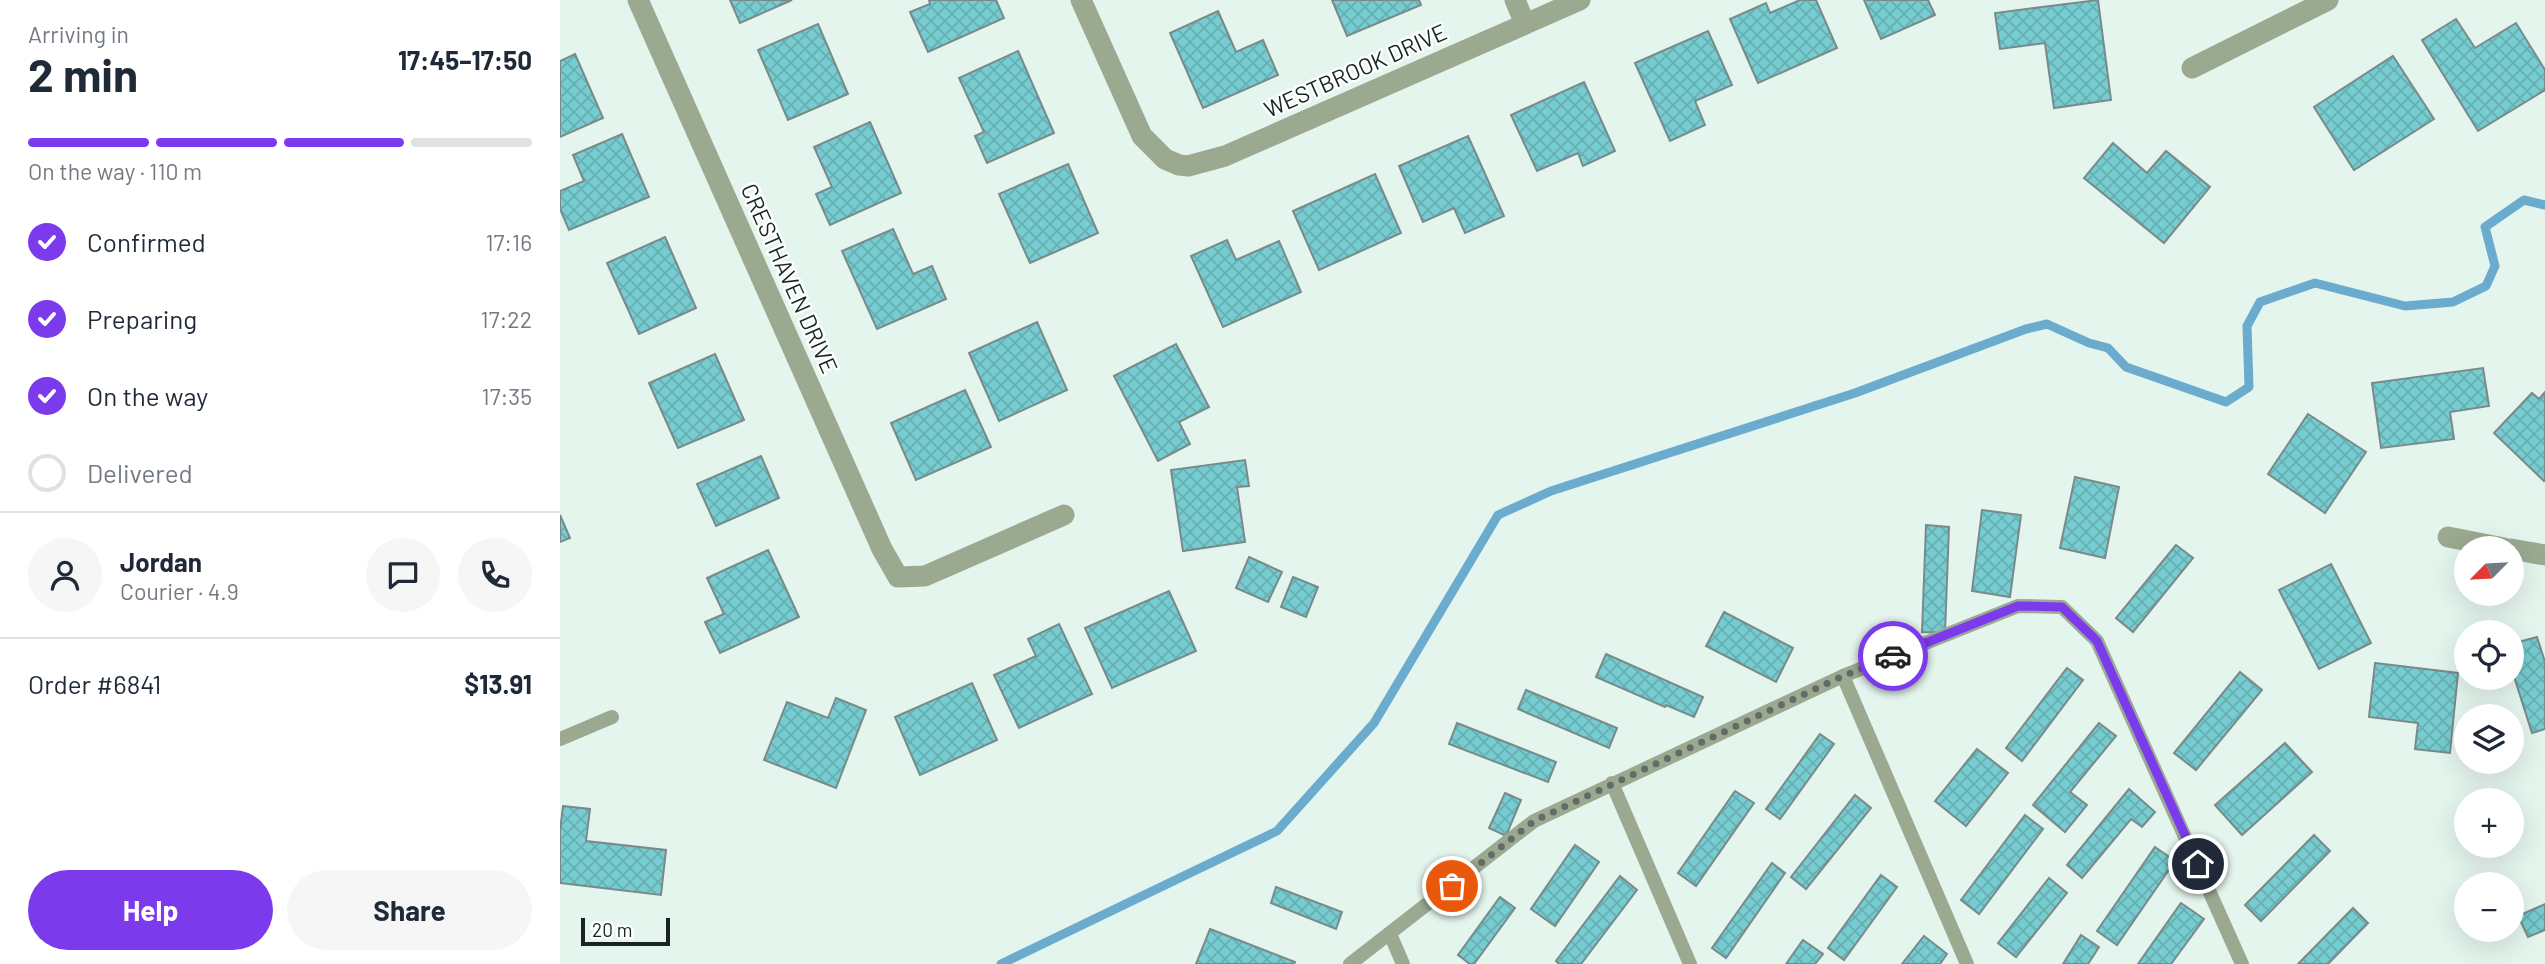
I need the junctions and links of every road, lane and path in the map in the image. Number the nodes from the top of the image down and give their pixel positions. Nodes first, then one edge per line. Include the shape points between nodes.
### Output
1 (638, 0) edge
2 (1081, 0) edge
3 (1515, 0) edge
4 (1580, 0) edge
5 (2328, 0) edge
6 (1525, 24) junction
7 (2192, 68) dead end
8 (1064, 515) dead end
9 (2448, 537) dead end
10 (2454, 538) edge
11 (2524, 551) edge
12 (2545, 555) edge
13 (1843, 676) junction
14 (612, 717) dead end
15 (560, 739) edge
16 (1612, 783) junction
17 (1390, 934) junction
18 (1350, 964) edge
19 (1403, 964) edge
20 (1690, 964) edge
21 (1967, 964) edge
22 (2242, 964) edge

1 - 8 street, CRESTHAVEN DRIVE via 898,577 925,576
2 - 6 street, WESTBROOK DRIVE via 1142,136 1166,159 1188,166 1225,156
3 - 6 street
4 - 6 street, WESTBROOK DRIVE
5 - 7 street
9 - 10 street
11 - 12 street
13 - 16 lane
13 - 21 lane
13 - 22 lane via 2018,606 2062,607 2097,641
14 - 15 lane
16 - 17 lane via 1534,821
16 - 20 lane
17 - 18 lane
17 - 19 lane

